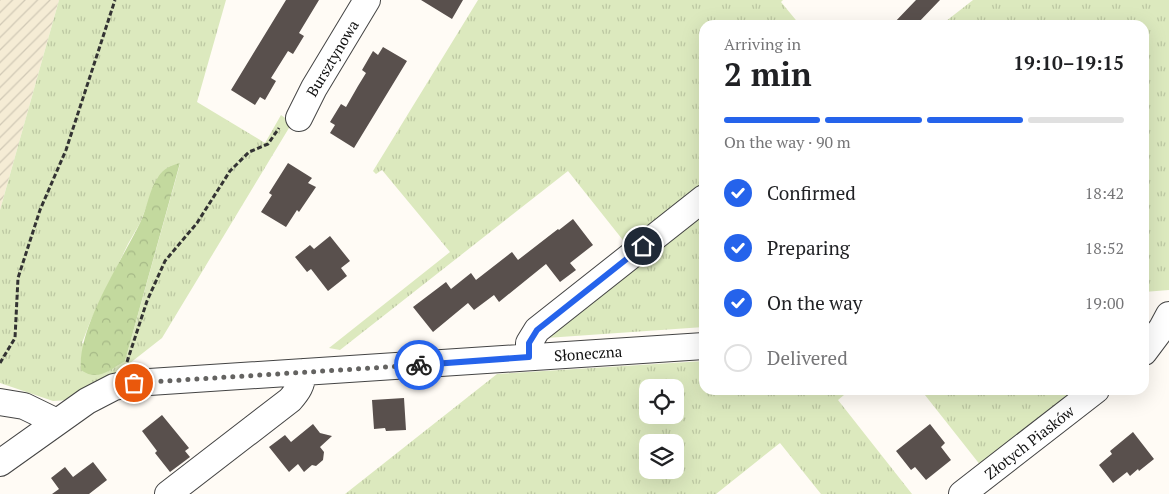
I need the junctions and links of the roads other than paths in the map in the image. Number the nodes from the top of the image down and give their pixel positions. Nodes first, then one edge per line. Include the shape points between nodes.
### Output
1 (367, 0) edge
2 (300, 118) road end
3 (699, 202) edge
4 (1169, 315) edge
5 (1149, 317) edge
6 (1149, 345) edge
7 (699, 346) edge
8 (529, 357) junction
9 (303, 372) junction
10 (1090, 395) edge
11 (0, 402) edge
12 (57, 422) junction
13 (0, 463) edge
14 (168, 494) edge
15 (962, 494) edge

1 - 2 street, Bursztynowa via 314,88
3 - 8 street via 537,330 529,343
4 - 5 street
4 - 6 street
7 - 8 street, Słoneczna
8 - 9 street, Słoneczna
9 - 12 street, Słoneczna via 149,381 118,377
9 - 14 street via 302,383 290,400
10 - 15 street, Złotych Piasków
11 - 12 street via 24,406
12 - 13 street, Słoneczna

